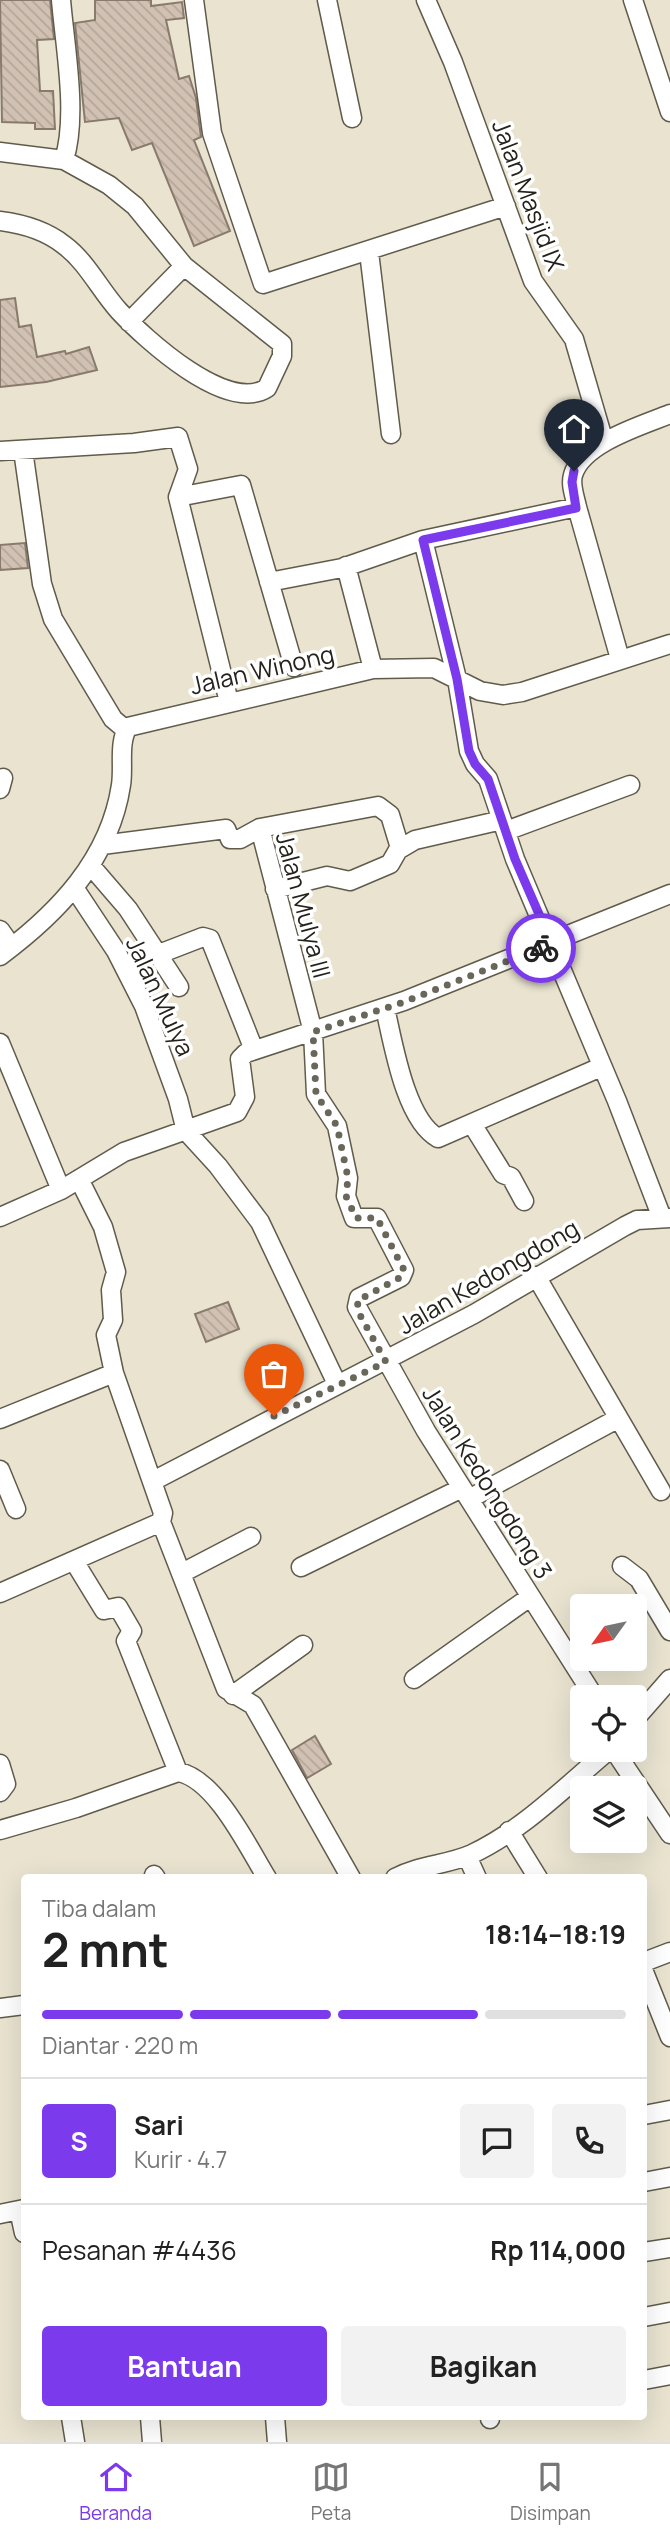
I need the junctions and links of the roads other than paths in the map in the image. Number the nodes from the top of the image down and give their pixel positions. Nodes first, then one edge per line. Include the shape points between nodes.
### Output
1 (61, 0) edge
2 (194, 0) edge
3 (327, 0) edge
4 (426, 0) edge
5 (633, 0) edge
6 (670, 112) edge
7 (352, 118) dead end
8 (0, 152) edge
9 (64, 160) junction
10 (506, 206) junction
11 (0, 221) edge
12 (369, 252) junction
13 (184, 266) junction
14 (130, 322) junction
15 (670, 414) edge
16 (391, 434) dead end
17 (604, 442) junction
18 (23, 450) junction
19 (0, 452) edge
20 (178, 497) junction
21 (576, 508) junction
22 (423, 540) junction
23 (346, 566) junction
24 (269, 582) junction
25 (670, 644) edge
26 (621, 659) junction
27 (294, 667) dead end
28 (373, 668) junction
29 (457, 679) junction
30 (229, 702) junction
31 (126, 730) junction
32 (630, 785) dead end
33 (504, 826) junction
34 (260, 828) junction
35 (103, 845) junction
36 (400, 848) junction
37 (91, 866) junction
38 (75, 888) junction
39 (275, 889) junction
40 (670, 894) edge
41 (0, 930) edge
42 (552, 944) junction
43 (6, 951) edge
44 (159, 954) junction
45 (179, 988) dead end
46 (385, 1008) junction
47 (313, 1032) junction
48 (0, 1042) edge
49 (254, 1050) junction
50 (601, 1068) junction
51 (472, 1124) junction
52 (186, 1131) junction
53 (79, 1179) junction
54 (61, 1190) junction
55 (524, 1201) dead end
56 (0, 1217) edge
57 (666, 1218) edge
58 (536, 1276) junction
59 (386, 1362) junction
60 (114, 1373) junction
61 (337, 1384) junction
62 (0, 1419) edge
63 (617, 1419) junction
64 (0, 1470) edge
65 (153, 1481) junction
66 (661, 1491) dead end
67 (465, 1493) junction
68 (16, 1509) dead end
69 (161, 1522) junction
70 (251, 1537) dead end
71 (74, 1561) junction
72 (622, 1566) dead end
73 (301, 1567) dead end
74 (182, 1573) junction
75 (0, 1593) edge
76 (530, 1597) junction
77 (670, 1631) edge
78 (303, 1645) dead end
79 (414, 1679) dead end
80 (670, 1679) edge
81 (587, 1685) edge
82 (233, 1695) junction
83 (647, 1705) edge
84 (594, 1762) edge
85 (622, 1762) edge
86 (0, 1764) edge
87 (178, 1772) junction
88 (0, 1792) edge
89 (668, 1827) edge
90 (0, 1830) edge
91 (509, 1831) junction
92 (467, 1856) junction
93 (264, 1874) edge
94 (349, 1874) edge
95 (408, 1874) edge
96 (475, 1874) edge
97 (536, 1874) edge
98 (670, 1952) edge
99 (647, 1961) edge
100 (647, 1980) edge
101 (0, 2008) edge
102 (21, 2011) edge
103 (670, 2037) edge
104 (670, 2110) edge
105 (647, 2114) edge
106 (670, 2177) edge
107 (647, 2181) edge
108 (21, 2210) edge
109 (0, 2214) edge
110 (670, 2248) edge
111 (647, 2252) edge
112 (670, 2312) edge
113 (647, 2316) edge
114 (670, 2375) edge
115 (647, 2379) edge
116 (71, 2420) edge
117 (150, 2420) edge
118 (275, 2420) edge
119 (75, 2442) edge
120 (152, 2442) edge
121 (277, 2442) edge

1 - 9 street via 69,117
2 - 12 street via 212,133 263,284
3 - 7 street
4 - 10 street, Jalan Masjid IX
5 - 6 street
8 - 9 street
9 - 13 street via 127,199
10 - 12 street
10 - 17 street, Jalan Masjid IX via 533,281 574,339
11 - 14 street via 35,228 66,246
12 - 16 street
13 - 14 street
13 - 14 street via 282,344 282,356 267,388 249,394 209,382 182,367
15 - 17 street
17 - 21 street via 574,471
18 - 19 street
18 - 20 street via 175,436 182,441 188,469
18 - 31 street via 42,584 52,619 113,719
20 - 24 street via 241,485
20 - 30 street
21 - 22 street
21 - 26 street
22 - 23 street
22 - 29 street
23 - 24 street
23 - 28 street
24 - 27 street
25 - 26 street, Jalan Winong
26 - 29 street, Jalan Winong via 503,695 480,691
28 - 29 street, Jalan Winong via 434,668
28 - 30 street, Jalan Winong
29 - 33 street via 469,751 488,779
30 - 31 street, Jalan Winong
31 - 35 street via 122,784
32 - 33 street
33 - 36 street via 429,835
33 - 42 street
34 - 35 street, Jalan Mulya III via 240,839 230,839 226,829
34 - 36 street via 378,806 390,815
34 - 39 street, Jalan Mulya III
35 - 37 street
36 - 39 street via 390,864 350,881 327,876
37 - 38 street
37 - 44 street
38 - 43 street
38 - 52 street, Jalan Mulya via 116,951 144,1006
39 - 47 street, Jalan Mulya III
40 - 42 street
41 - 43 street
42 - 46 street
42 - 50 street
44 - 45 street
44 - 49 street via 203,937 210,939
46 - 47 street
46 - 51 street via 397,1063 423,1123 438,1138
47 - 49 street
47 - 59 street, Jalan Mulya III via 316,1094 337,1126 348,1178 347,1200 356,1218 377,1218 404,1270 401,1277 357,1301
48 - 54 street
49 - 52 street via 240,1059 246,1084 237,1112
50 - 51 street
50 - 57 street
51 - 55 street
52 - 53 street via 124,1152
52 - 61 street via 260,1222
53 - 54 street
53 - 60 street via 101,1220 116,1272 111,1290 113,1320 106,1335
54 - 56 street
57 - 58 street, Jalan Kedongdong via 637,1220
58 - 59 street, Jalan Kedongdong
58 - 63 street
59 - 61 street, Jalan Kedongdong
59 - 67 street, Jalan Kedongdong 3
60 - 62 street
60 - 65 street
61 - 65 street, Jalan Kedongdong
63 - 66 street
63 - 67 street
64 - 68 street
65 - 69 street via 163,1513
67 - 73 street
67 - 76 street, Jalan Kedongdong 3
69 - 71 street
69 - 74 street
70 - 74 street
71 - 75 street
71 - 87 street via 103,1608 122,1610 132,1631 127,1642
72 - 77 street via 639,1579
74 - 82 street via 226,1689
76 - 79 street
76 - 81 street, Jalan Kedongdong 3
78 - 82 street
80 - 83 street
82 - 94 street via 253,1705
84 - 91 street
85 - 89 street
86 - 88 street via 6,1784
87 - 90 street
87 - 93 street via 190,1774 212,1794
91 - 92 street
91 - 97 street
92 - 95 street
92 - 96 street
98 - 99 street
100 - 103 street
101 - 102 street
104 - 105 street
106 - 107 street
108 - 109 street
110 - 111 street
112 - 113 street
114 - 115 street
116 - 119 street
117 - 120 street
118 - 121 street

